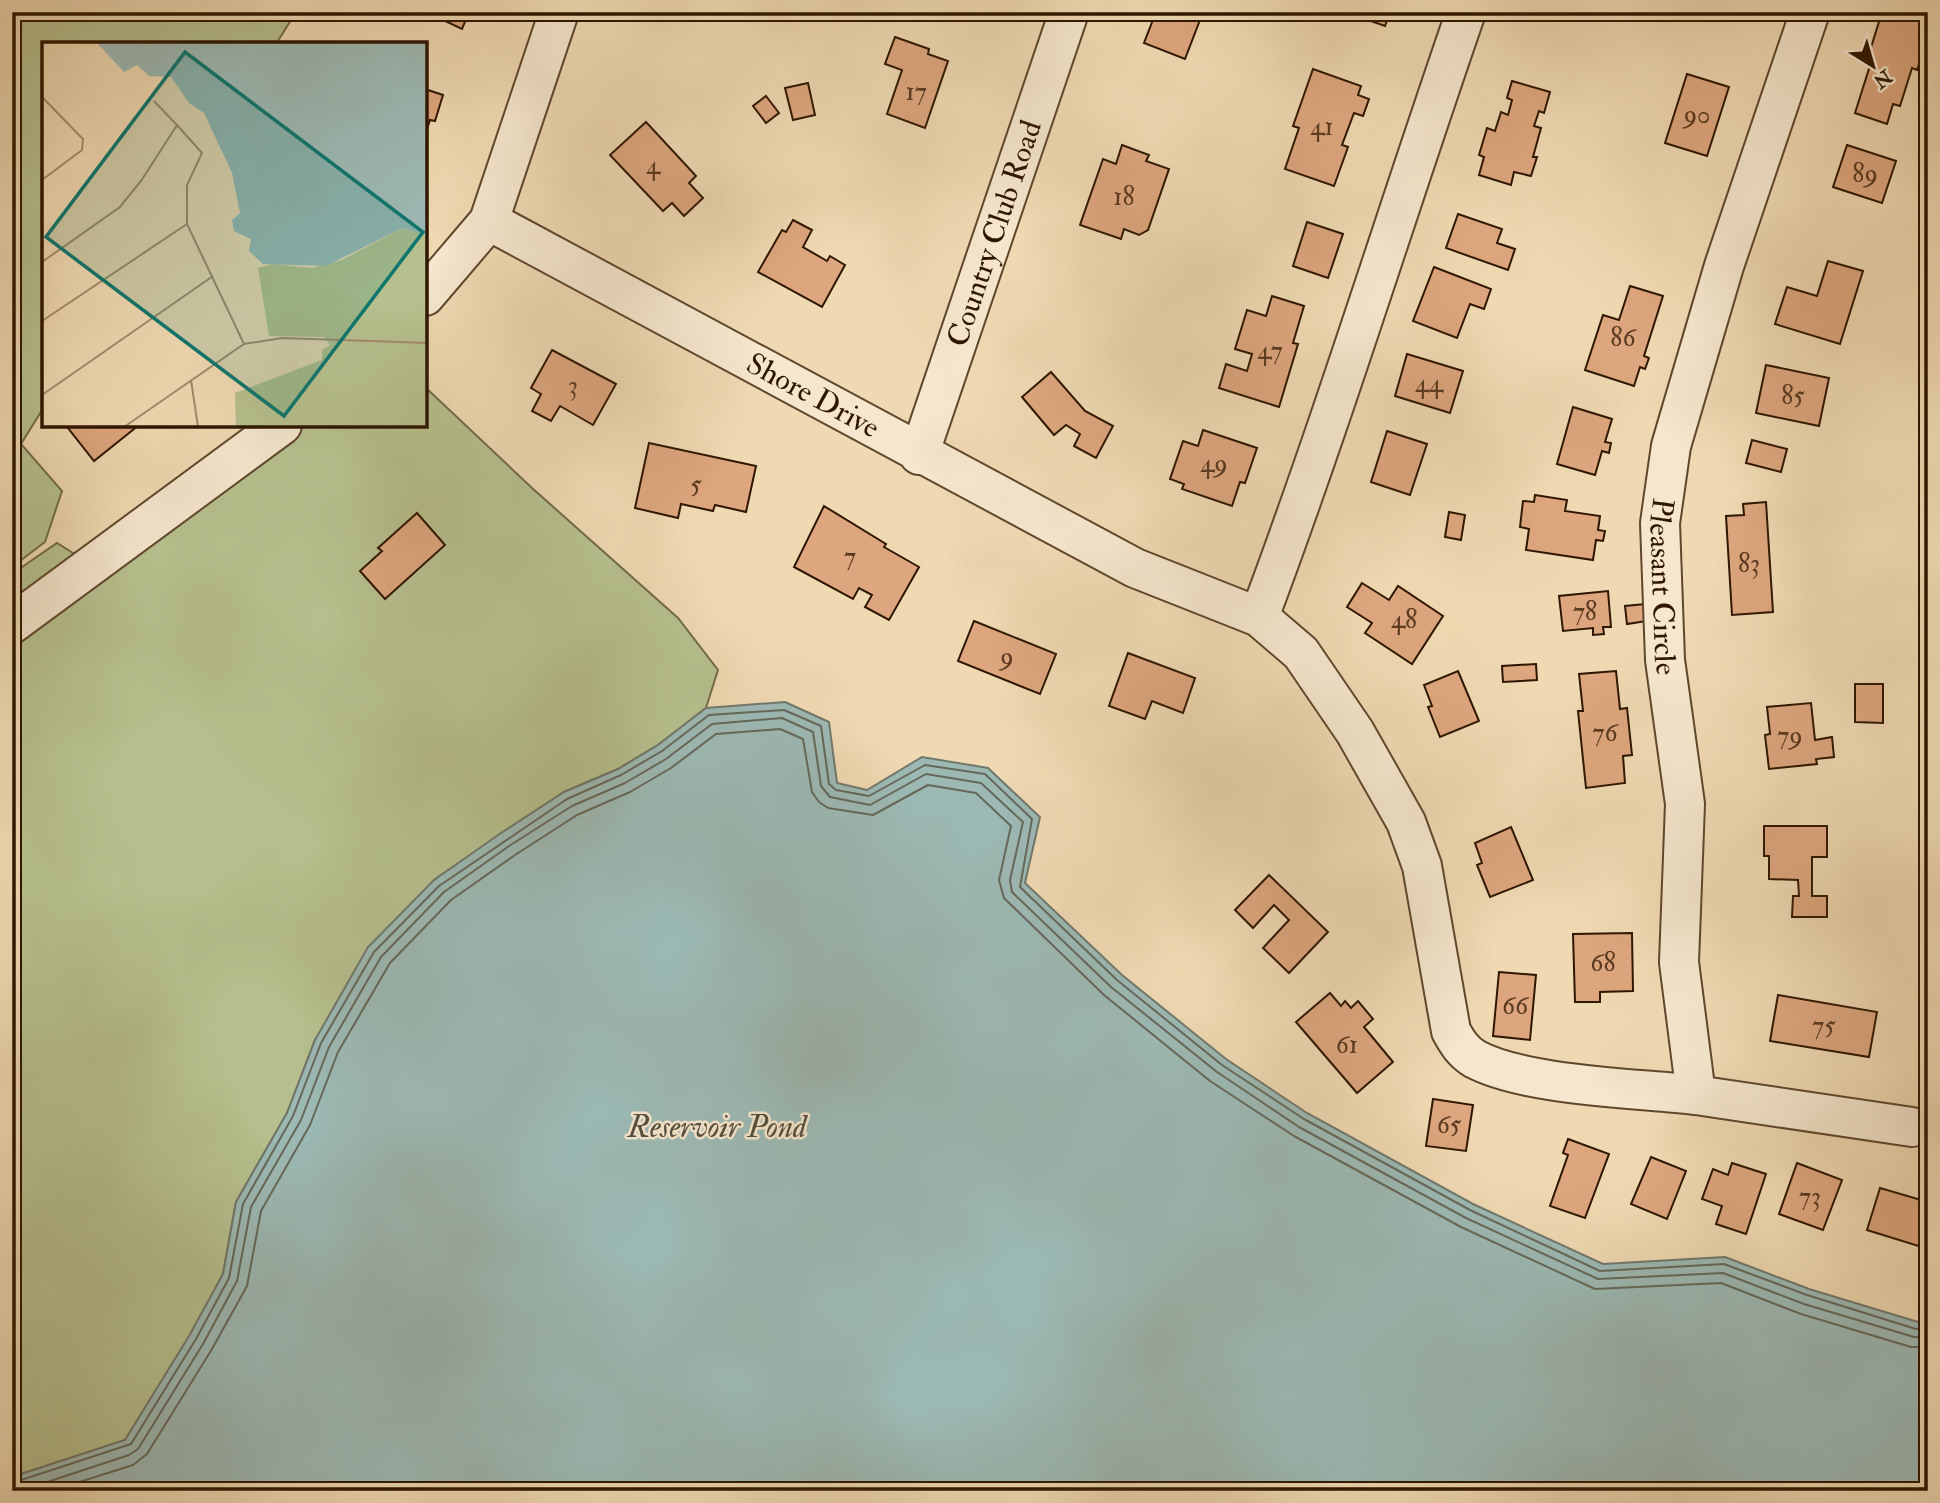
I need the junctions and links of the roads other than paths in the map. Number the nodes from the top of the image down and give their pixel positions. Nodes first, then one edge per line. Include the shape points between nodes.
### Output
1 (559, 12) edge
2 (1069, 12) edge
3 (1466, 12) edge
4 (1810, 12) edge
5 (489, 221) junction
6 (427, 294) edge
7 (279, 427) edge
8 (919, 455) junction
9 (1259, 617) junction
10 (12, 624) edge
11 (1696, 1095) junction
12 (1912, 1127) dead end

1 - 5 street
2 - 8 street, Country Club Road
3 - 9 street via 1317,462
4 - 11 street, Pleasant Circle via 1724,266 1671,446 1660,523 1665,660 1685,804 1679,962
5 - 6 street
5 - 8 street, Shore Drive
7 - 10 street
8 - 9 street, Shore Drive via 1135,568
9 - 11 street via 1301,653 1355,732 1406,822 1422,866 1451,1031 1461,1048 1475,1059 1520,1075
11 - 12 street

